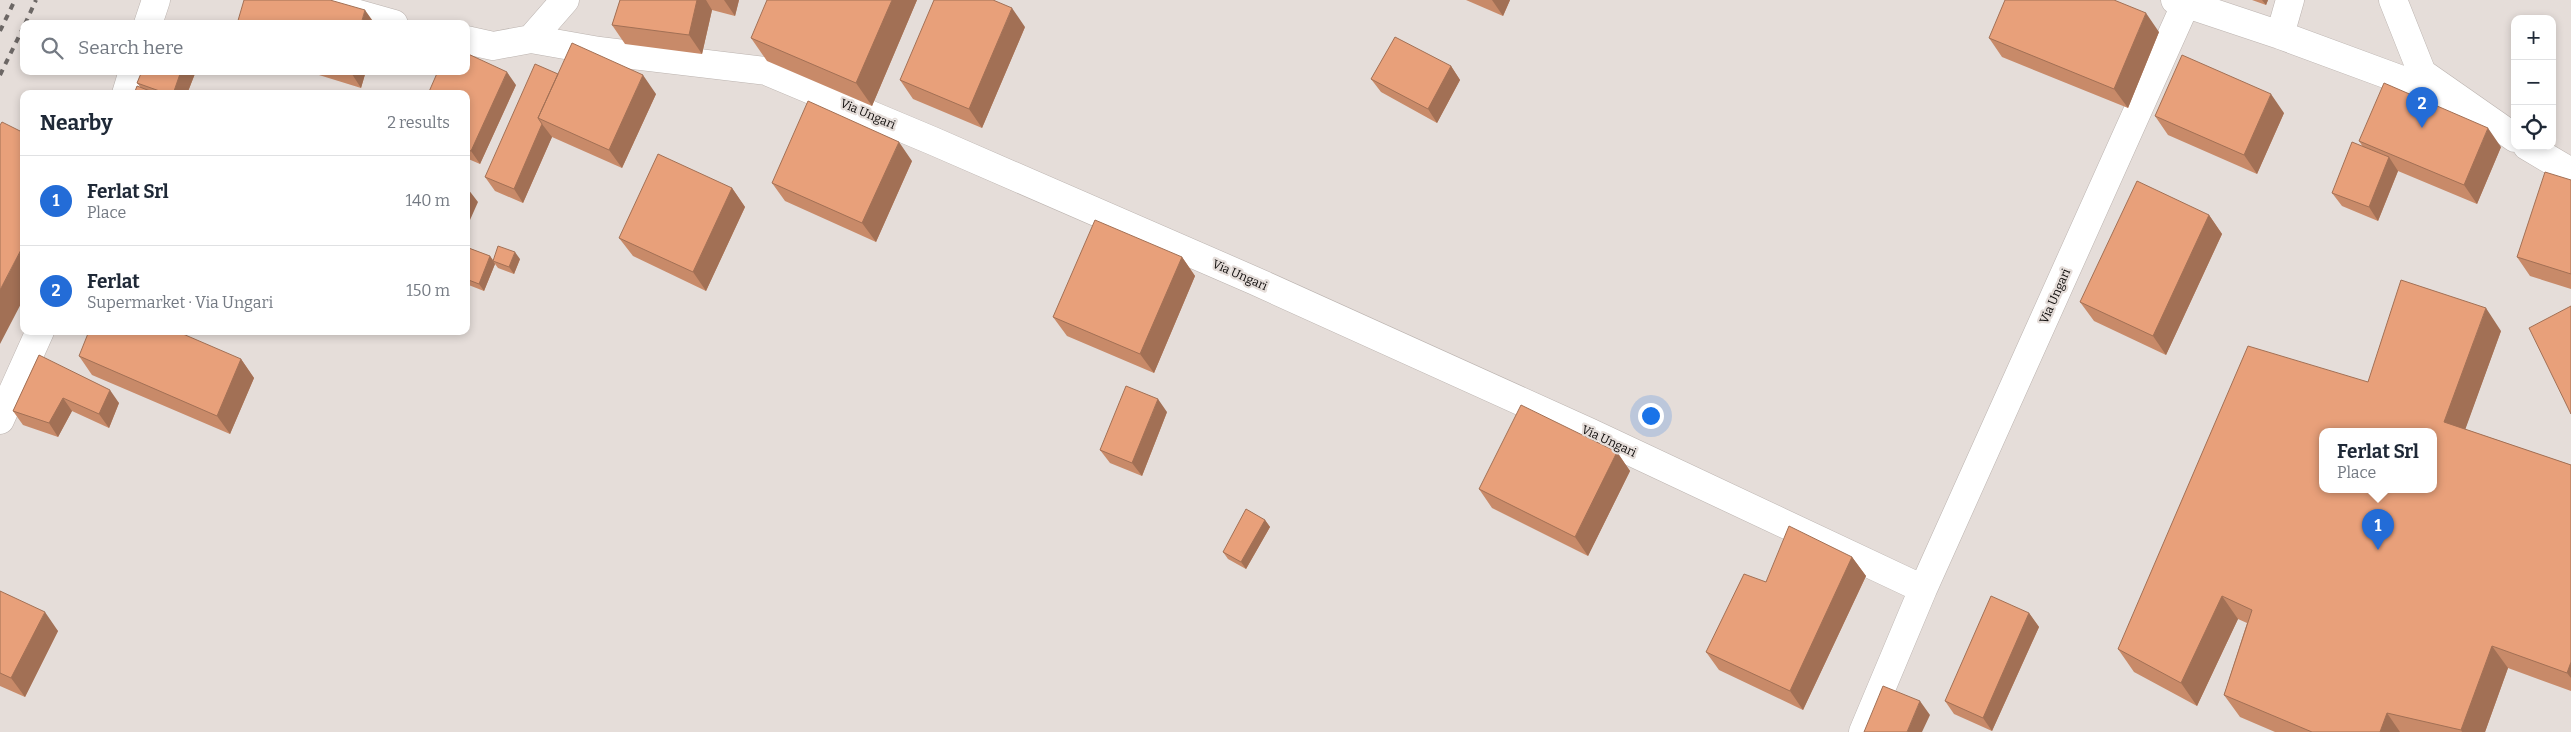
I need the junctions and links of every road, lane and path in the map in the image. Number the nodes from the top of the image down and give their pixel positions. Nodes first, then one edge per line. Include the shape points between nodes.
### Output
1 (156, 0) edge
2 (309, 0) edge
3 (565, 0) edge
4 (2290, 0) edge
5 (2393, 0) edge
6 (2180, 2) edge
7 (149, 20) edge
8 (380, 20) edge
9 (2280, 35) junction
10 (532, 39) junction
11 (470, 41) edge
12 (132, 75) edge
13 (127, 90) edge
14 (2459, 101) junction
15 (2511, 135) edge
16 (2534, 150) edge
17 (2571, 172) edge
18 (38, 335) edge
19 (0, 420) edge
20 (1923, 589) junction
21 (1863, 732) edge

1 - 7 street
2 - 8 street
3 - 10 street
4 - 9 street
5 - 14 street via 2422,73
6 - 9 street, Via Ungari
6 - 20 street, Via Ungari
9 - 14 street, Via Ungari
10 - 11 street via 494,46
10 - 20 street, Via Ungari via 599,51 766,71 1255,281 1598,436
12 - 13 street
14 - 15 street
16 - 17 street
18 - 19 street
20 - 21 street, Via Ungari

